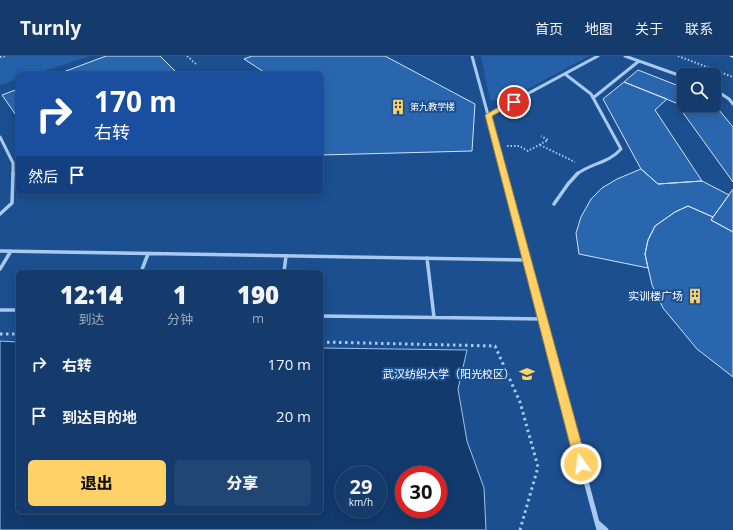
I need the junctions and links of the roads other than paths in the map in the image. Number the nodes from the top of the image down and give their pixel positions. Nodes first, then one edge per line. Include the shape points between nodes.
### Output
1 (472, 56) edge
2 (598, 56) edge
3 (625, 56) edge
4 (639, 61) junction
5 (565, 74) junction
6 (677, 75) edge
7 (721, 94) edge
8 (593, 98) junction
9 (733, 104) edge
10 (488, 115) junction
11 (0, 137) edge
12 (554, 204) dead end
13 (0, 214) edge
14 (0, 251) edge
15 (11, 251) junction
16 (148, 254) junction
17 (286, 256) junction
18 (427, 258) junction
19 (527, 260) junction
20 (0, 269) edge
21 (142, 270) edge
22 (284, 270) edge
23 (0, 310) edge
24 (16, 310) edge
25 (323, 316) edge
26 (434, 317) junction
27 (542, 319) junction
28 (597, 522) junction
29 (599, 530) edge
30 (606, 530) edge

1 - 10 street
2 - 5 street
3 - 4 street
4 - 6 street
4 - 8 street
5 - 8 street
5 - 10 street
7 - 9 street
8 - 12 street via 621,149 615,157 586,168 569,181
10 - 19 street
11 - 13 street via 13,163 12,203
14 - 15 street
15 - 16 street
15 - 20 street
16 - 17 street
16 - 21 street
17 - 18 street
17 - 22 street
18 - 19 street
18 - 26 street
19 - 27 street
23 - 24 street
25 - 26 street
26 - 27 street
27 - 28 street
28 - 29 street
28 - 30 street

